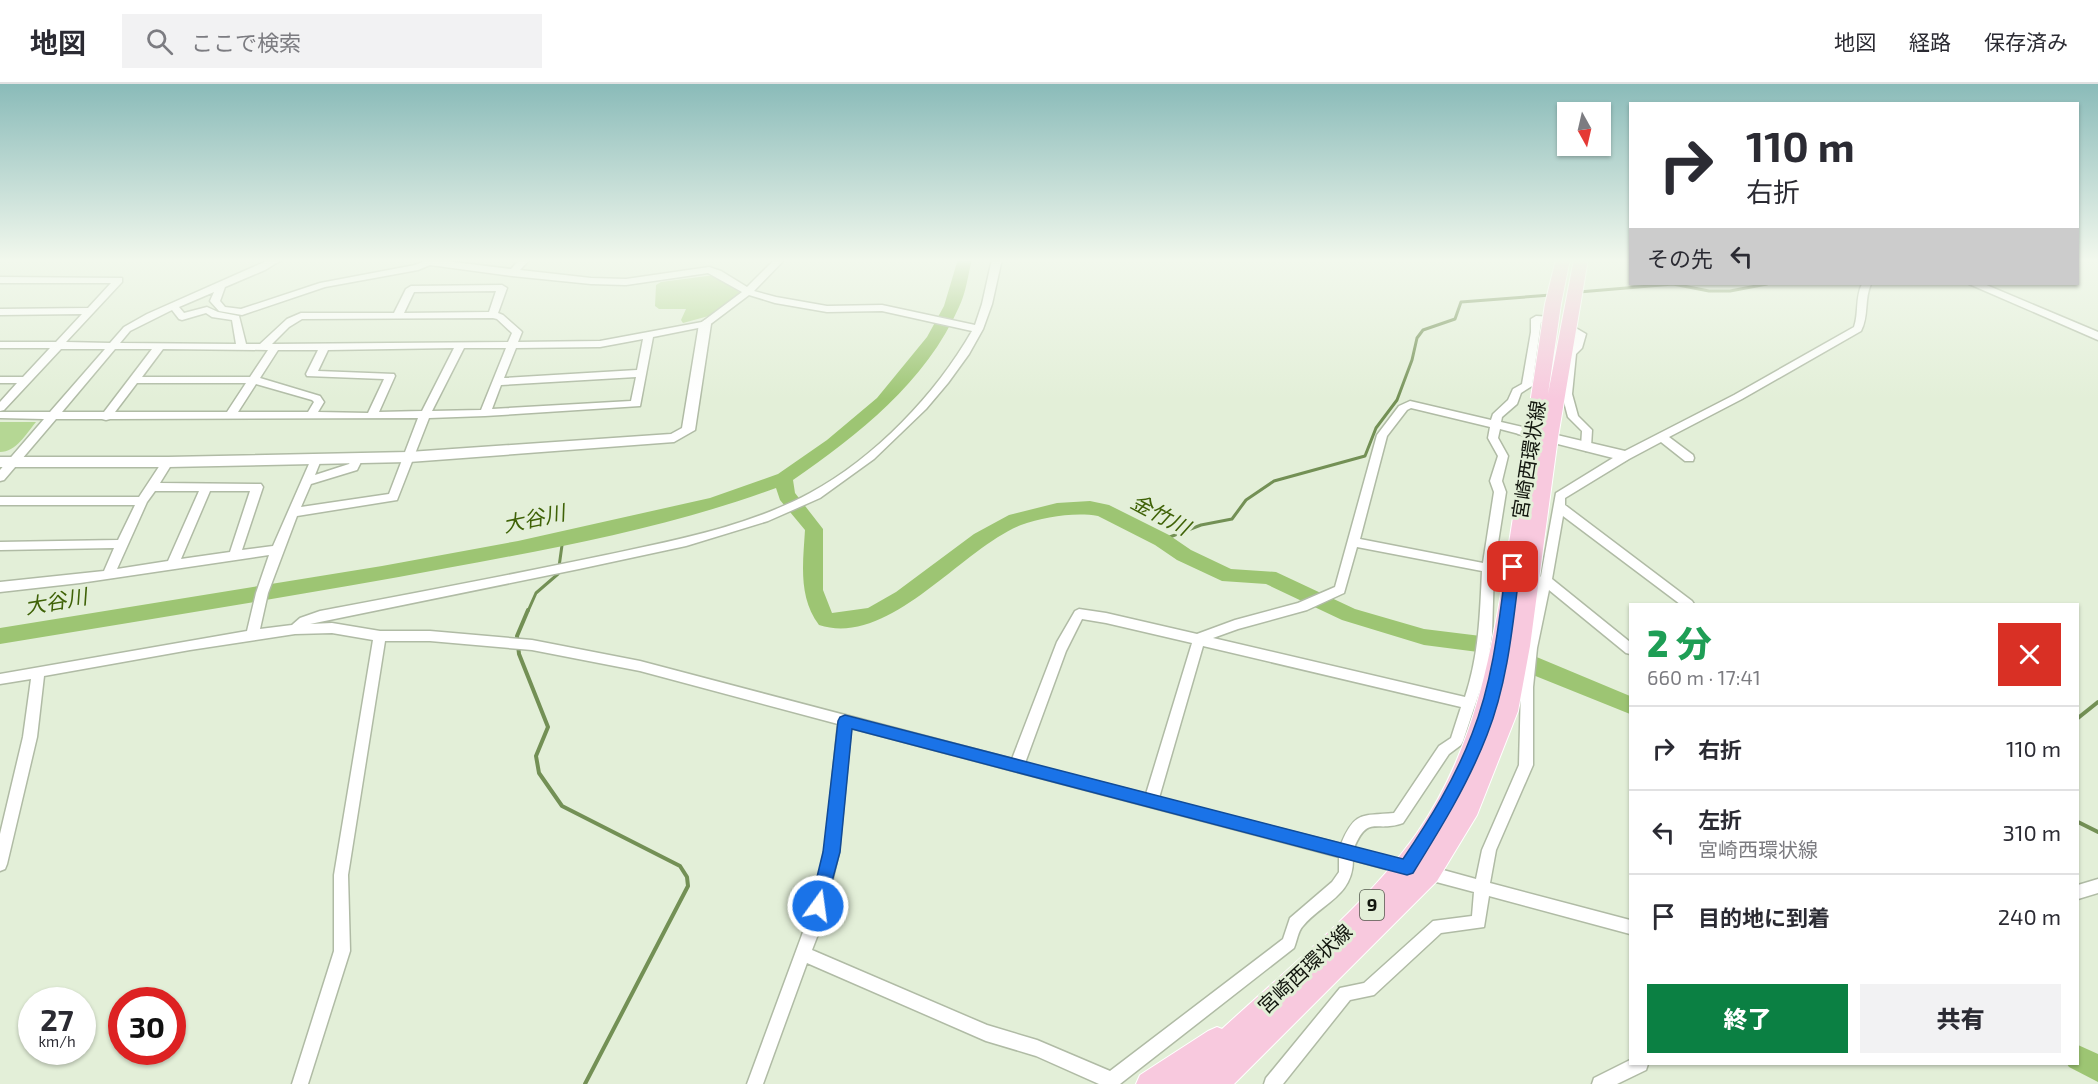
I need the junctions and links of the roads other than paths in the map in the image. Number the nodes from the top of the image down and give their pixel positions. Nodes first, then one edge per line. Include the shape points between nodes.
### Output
1 (95, 306) edge
2 (177, 306) edge
3 (219, 306) edge
4 (261, 306) edge
5 (402, 306) edge
6 (496, 306) edge
7 (730, 306) edge
8 (802, 306) edge
9 (985, 306) edge
10 (1551, 306) edge
11 (1553, 306) edge
12 (1573, 306) edge
13 (1863, 306) edge
14 (2026, 306) edge
15 (174, 307) junction
16 (90, 311) junction
17 (0, 312) edge
18 (493, 315) junction
19 (397, 316) junction
20 (705, 324) junction
21 (1569, 327) junction
22 (975, 329) junction
23 (648, 336) junction
24 (2098, 336) edge
25 (58, 344) junction
26 (0, 345) edge
27 (112, 345) junction
28 (160, 346) junction
29 (241, 346) junction
30 (263, 346) junction
31 (275, 346) junction
32 (325, 346) junction
33 (460, 346) junction
34 (512, 346) junction
35 (641, 373) junction
36 (0, 380) edge
37 (26, 380) junction
38 (136, 380) junction
39 (254, 380) junction
40 (496, 382) junction
41 (0, 408) edge
42 (485, 413) junction
43 (425, 414) junction
44 (0, 416) edge
45 (53, 416) junction
46 (230, 416) junction
47 (311, 416) junction
48 (372, 416) junction
49 (106, 417) junction
50 (1497, 425) junction
51 (1535, 434) junction
52 (1662, 437) junction
53 (1586, 447) junction
54 (1625, 456) junction
55 (409, 457) junction
56 (1689, 458) dead end
57 (358, 459) junction
58 (316, 460) junction
59 (7, 462) edge
60 (168, 462) junction
61 (0, 477) edge
62 (306, 482) junction
63 (151, 487) junction
64 (206, 487) junction
65 (0, 501) edge
66 (142, 501) junction
67 (1558, 506) junction
68 (294, 512) junction
69 (1353, 542) junction
70 (122, 544) junction
71 (0, 546) edge
72 (235, 555) junction
73 (276, 555) junction
74 (174, 564) junction
75 (1488, 568) junction
76 (108, 575) junction
77 (1544, 579) junction
78 (0, 587) edge
79 (1687, 603) edge
80 (295, 629) junction
81 (253, 635) junction
82 (380, 636) junction
83 (1199, 639) junction
84 (1510, 641) junction
85 (1629, 648) edge
86 (38, 674) junction
87 (0, 679) edge
88 (1504, 680) junction
89 (1469, 703) junction
90 (845, 721) junction
91 (1017, 766) junction
92 (1151, 802) junction
93 (1346, 850) junction
94 (0, 864) edge
95 (1418, 870) junction
96 (1482, 886) junction
97 (2098, 886) edge
98 (2079, 892) edge
99 (1629, 927) edge
100 (804, 954) junction
101 (1261, 1025) junction
102 (1638, 1065) edge
103 (1109, 1082) edge
104 (300, 1084) edge
105 (755, 1084) edge
106 (1149, 1084) edge
107 (1182, 1084) edge
108 (1215, 1084) edge
109 (1236, 1084) edge
110 (1272, 1084) edge
111 (1600, 1084) edge

1 - 16 street
2 - 15 street
3 - 4 street via 242,312
5 - 19 street
6 - 18 street
7 - 20 street
8 - 22 street via 882,308
9 - 22 street
10 - 50 street via 1536,319 1527,386 1517,391 1513,402 1497,416
11 - 51 main road, 宮崎西環状線 / 9
12 - 21 main road, 宮崎西環状線 / 9
13 - 52 street via 1858,329
14 - 24 street
15 - 27 street via 133,325
15 - 29 street via 182,317 207,310 236,318
16 - 17 street
16 - 25 street
18 - 19 street
18 - 34 street via 518,332
19 - 30 street via 301,316 292,319
20 - 23 street
20 - 55 street via 688,430 674,438
21 - 51 main road, 宮崎西環状線 / 9
21 - 53 street via 1581,334 1577,348 1571,352 1567,394 1572,401 1572,413 1587,430
22 - 80 street via 933,395 894,434 866,461 790,508 702,538 320,616
23 - 34 street via 600,344
23 - 35 street
25 - 26 street
25 - 27 street
25 - 37 street
27 - 28 street
27 - 45 street
28 - 29 street
28 - 38 street
29 - 30 street
30 - 31 street
31 - 32 street
31 - 39 street
32 - 33 street
32 - 48 street via 311,374 390,376
33 - 34 street
33 - 43 street
34 - 40 street
35 - 40 street
35 - 42 street via 636,404
36 - 37 street
37 - 41 street
38 - 39 street
38 - 49 street
39 - 46 street
39 - 47 street via 316,398 319,402
40 - 42 street
42 - 43 street
43 - 48 street
43 - 55 street
44 - 45 street
45 - 49 street
45 - 59 street
46 - 47 street
46 - 49 street
47 - 48 street
50 - 51 street
50 - 69 street via 1410,404 1403,408 1382,435
50 - 75 street via 1494,438 1503,456 1496,481 1500,492
51 - 53 street
51 - 84 main road, 宮崎西環状線 / 9
52 - 54 street
52 - 56 street
53 - 54 street
54 - 67 street via 1560,496
55 - 57 street
55 - 68 street via 393,497
57 - 58 street
57 - 62 street via 353,467
58 - 60 street
58 - 62 street
59 - 60 street
59 - 61 street
60 - 63 street
62 - 68 street
63 - 64 street
63 - 66 street
64 - 72 street via 257,487
64 - 74 street
65 - 66 street
66 - 70 street
67 - 77 street via 1556,536
67 - 79 street
68 - 73 street
69 - 75 street
69 - 83 street via 1340,590 1298,608 1231,625
70 - 71 street
70 - 76 street
72 - 73 street
72 - 74 street
73 - 81 street via 254,616
74 - 76 street
75 - 84 street
76 - 78 street
77 - 84 street
77 - 85 street
80 - 81 street
80 - 82 street via 332,628
81 - 86 street
82 - 90 street via 532,645 640,666
82 - 104 street via 341,875 342,951
83 - 89 street
83 - 91 street via 1079,614 1051,668
83 - 92 street
84 - 88 main road, 宮崎西環状線 / 9
84 - 88 street
86 - 87 street
86 - 94 street via 30,737
88 - 89 street
88 - 95 main road, 宮崎西環状線 / 9 via 1501,731 1466,815
88 - 96 street via 1526,765 1489,850
89 - 93 street via 1456,741 1444,750 1398,819 1363,822 1355,828
90 - 91 street
90 - 100 street via 832,852
91 - 92 street
92 - 93 street
93 - 95 street
93 - 103 street via 1346,873 1295,923 1289,943
95 - 96 street
95 - 101 main road, 宮崎西環状線 / 9
96 - 99 street
96 - 110 street via 1479,922 1438,926 1368,990 1346,993
97 - 98 street
100 - 103 street via 986,1033 1037,1048
100 - 105 street
101 - 106 main road via 1167,1071
101 - 107 main road, 宮崎西環状線 / 9
101 - 108 main road, 宮崎西環状線 / 9
101 - 109 main road
102 - 111 street

